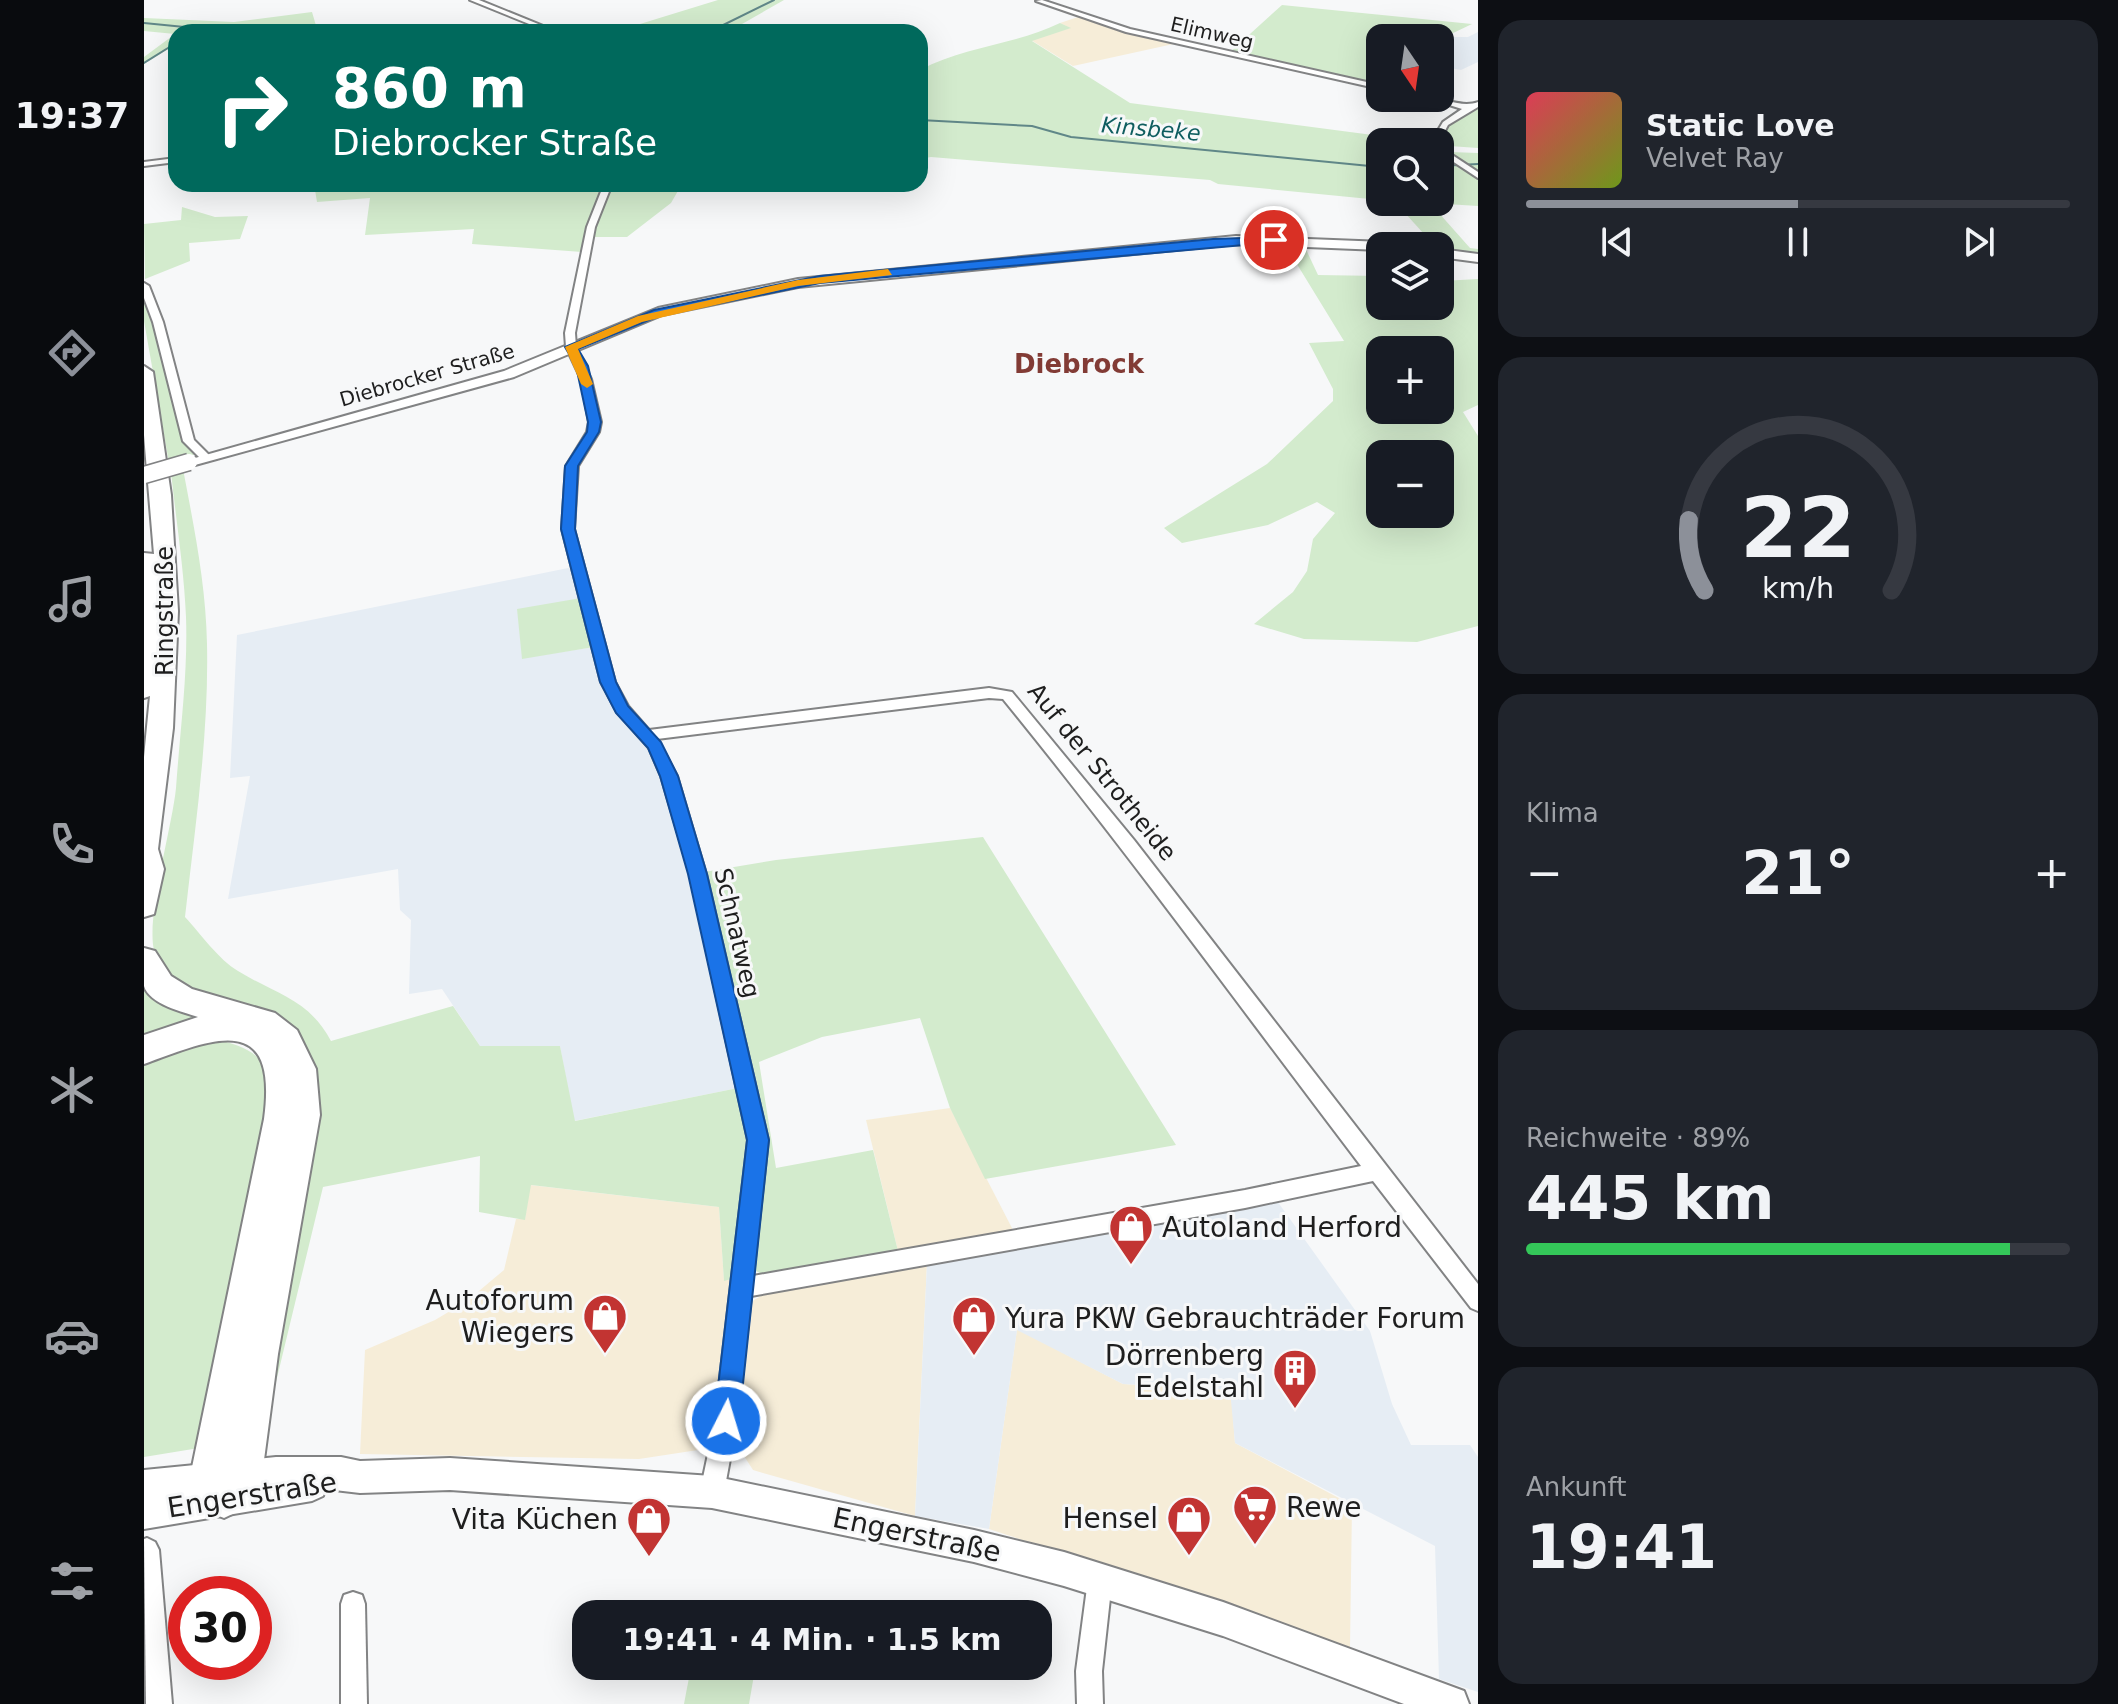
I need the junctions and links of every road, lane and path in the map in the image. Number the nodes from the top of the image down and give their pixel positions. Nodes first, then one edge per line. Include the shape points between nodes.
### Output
1 (473, 0) edge
2 (1039, 1) edge
3 (534, 24) edge
4 (1366, 84) edge
5 (1454, 102) edge
6 (1474, 106) edge
7 (1441, 128) edge
8 (1454, 160) edge
9 (168, 161) edge
10 (144, 164) edge
11 (1478, 176) edge
12 (605, 192) edge
13 (1366, 245) edge
14 (1454, 255) edge
15 (1478, 258) edge
16 (144, 286) edge
17 (571, 347) junction
18 (144, 372) edge
19 (206, 458) junction
20 (144, 475) edge
21 (144, 498) edge
22 (144, 690) edge
23 (647, 735) junction
24 (144, 850) edge
25 (144, 906) edge
26 (144, 960) edge
27 (144, 1050) edge
28 (1374, 1172) junction
29 (741, 1288) junction
30 (1478, 1301) edge
31 (226, 1484) junction
32 (144, 1486) edge
33 (712, 1492) junction
34 (144, 1513) edge
35 (147, 1550) dead end
36 (1100, 1580) junction
37 (353, 1604) dead end
38 (1409, 1696) edge
39 (159, 1704) edge
40 (354, 1704) edge
41 (1090, 1704) edge
42 (1451, 1704) edge

1 - 3 street
2 - 4 street, Elimweg via 1128,31
5 - 6 street
6 - 7 street
8 - 11 street
9 - 10 street
12 - 17 street, Schnatweg via 591,227
13 - 17 main road, Diebrocker Straße via 1236,240 835,278 658,312
14 - 15 main road
16 - 19 street via 189,441
17 - 19 main road, Diebrocker Straße via 491,380
17 - 23 street, Schnatweg via 582,366 595,422 572,466 568,529 608,682 622,709
18 - 24 highway, Ringstraße via 162,489 169,619 160,747
19 - 20 main road, Diebrocker Straße, bridge
21 - 22 highway, Ringstraße via 149,623
23 - 28 street, Auf der Strotheide via 1007,695 1159,883
23 - 29 street, Schnatweg via 669,776 698,874 758,1140
24 - 25 highway, Ringstraße via 150,869
26 - 31 highway via 148,972 172,992 282,1033 302,1066 303,1115 259,1354
27 - 31 highway via 187,1030 237,1029 271,1046 283,1082
28 - 29 street
28 - 30 street, Auf der Strotheide
29 - 33 street, Schnatweg
31 - 32 main road, Engerstraße
31 - 33 main road, Engerstraße via 465,1474
31 - 34 main road, Engerstraße
33 - 36 main road, Engerstraße via 974,1546
35 - 39 street
36 - 38 main road, Engerstraße via 1223,1619
36 - 41 street
37 - 40 street
38 - 42 main road, Engerstraße

